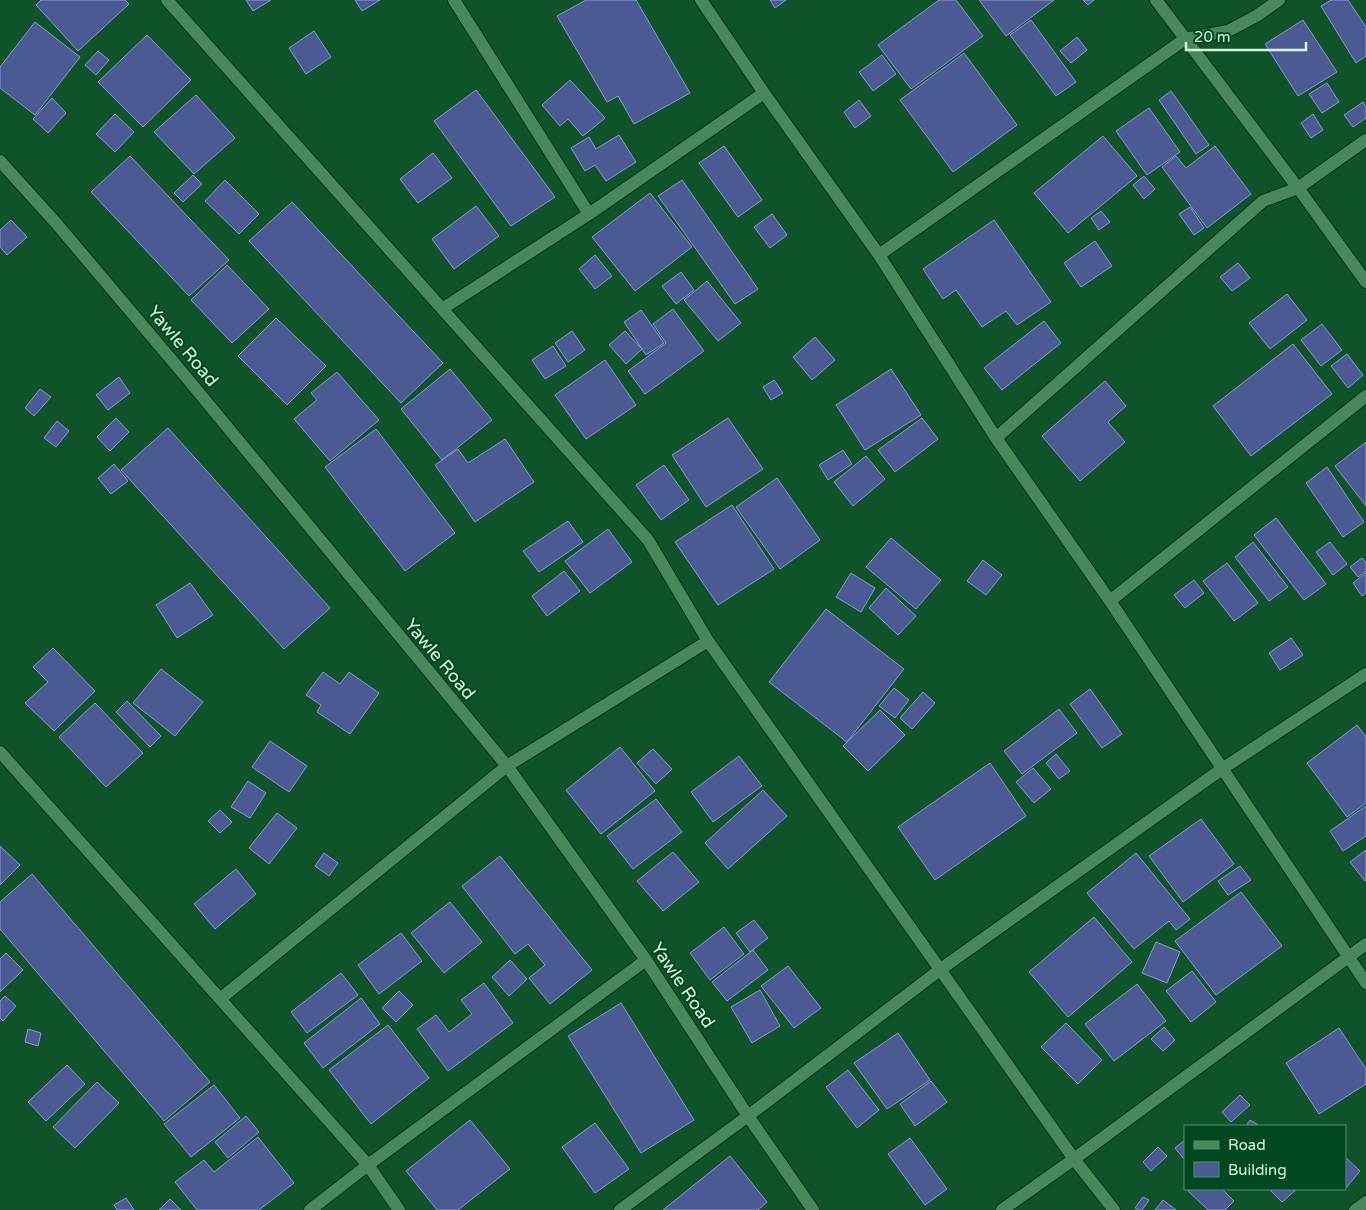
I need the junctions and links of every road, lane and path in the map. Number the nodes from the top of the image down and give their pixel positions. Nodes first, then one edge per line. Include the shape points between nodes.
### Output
1 (167, 0) edge
2 (454, 0) edge
3 (702, 0) edge
4 (1156, 0) edge
5 (1279, 0) edge
6 (1185, 39) junction
7 (764, 93) junction
8 (1366, 140) edge
9 (0, 161) edge
10 (1298, 188) junction
11 (589, 214) junction
12 (879, 255) junction
13 (1366, 282) edge
14 (442, 309) junction
15 (1366, 396) edge
16 (996, 438) junction
17 (1110, 601) junction
18 (708, 640) junction
19 (1366, 674) edge
20 (0, 752) edge
21 (507, 766) junction
22 (1222, 769) junction
23 (1366, 944) edge
24 (1348, 957) junction
25 (646, 960) junction
26 (941, 969) junction
27 (1366, 983) edge
28 (220, 999) junction
29 (748, 1116) junction
30 (1074, 1159) junction
31 (368, 1166) junction
32 (1366, 1202) edge
33 (310, 1210) edge
34 (399, 1210) edge
35 (620, 1210) edge
36 (813, 1210) edge
37 (1002, 1210) edge
38 (1114, 1210) edge
39 (1355, 1210) edge

1 - 14 street
2 - 11 street
3 - 7 street
4 - 6 street
5 - 6 street via 1228,31
6 - 10 street
6 - 12 street
7 - 11 street
7 - 12 street
8 - 10 street
9 - 21 street, Yawle Road via 186,377
10 - 13 street
10 - 16 street via 1263,201
11 - 14 street
12 - 16 street
14 - 18 street via 648,540
15 - 17 street
16 - 17 street
17 - 22 street
18 - 21 street
18 - 26 street
19 - 22 street
20 - 28 street
21 - 25 street, Yawle Road
21 - 28 street
22 - 24 street
22 - 26 street
23 - 24 street
24 - 27 street
24 - 30 street
25 - 29 street, Yawle Road
25 - 31 street
26 - 29 street
26 - 30 street
28 - 31 street
29 - 35 street
29 - 36 street, Yawle Road
30 - 37 street
30 - 38 street
31 - 33 street
31 - 34 street
32 - 39 street

